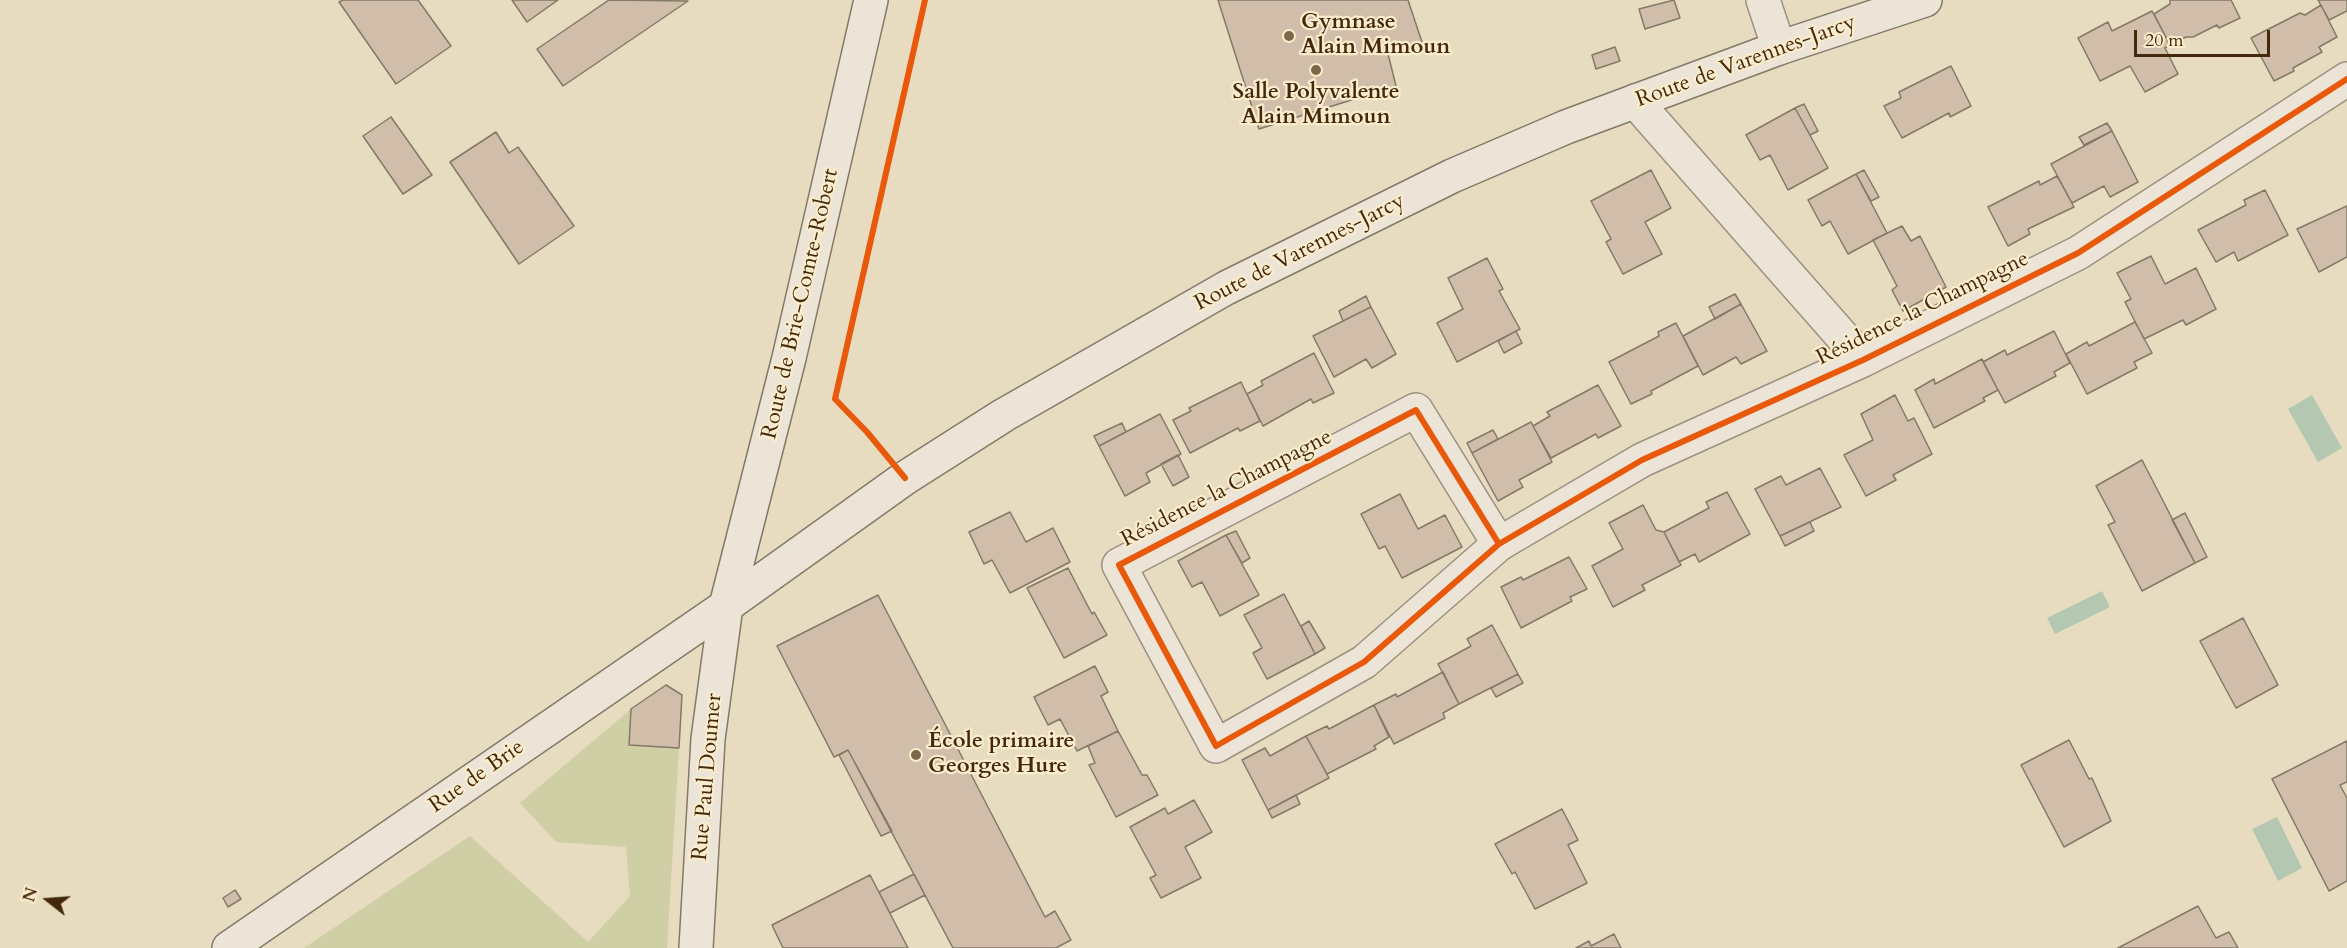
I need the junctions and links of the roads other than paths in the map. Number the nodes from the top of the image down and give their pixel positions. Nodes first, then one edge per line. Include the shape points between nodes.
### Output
1 (871, 0) edge
2 (1763, 0) edge
3 (1924, 0) edge
4 (1779, 48) junction
5 (2347, 79) edge
6 (1635, 101) junction
7 (1863, 360) junction
8 (1499, 544) junction
9 (726, 606) junction
10 (229, 948) edge
11 (696, 948) edge

1 - 9 street, Route de Brie-Comte-Robert via 789,358
2 - 4 street
3 - 4 street, Route de Varennes-Jarcy
4 - 6 street, Route de Varennes-Jarcy
5 - 7 street, Résidence la Champagne via 2078,253
6 - 7 street, Résidence la Champagne
6 - 9 street, Route de Varennes-Jarcy via 1452,176 1226,288 995,420 905,478
7 - 8 street, Résidence la Champagne via 1642,460
8 - 8 street, Résidence la Champagne via 1364,662 1216,746 1119,565 1416,410
9 - 10 street, Rue de Brie
9 - 11 street, Rue Paul Doumer via 708,739

